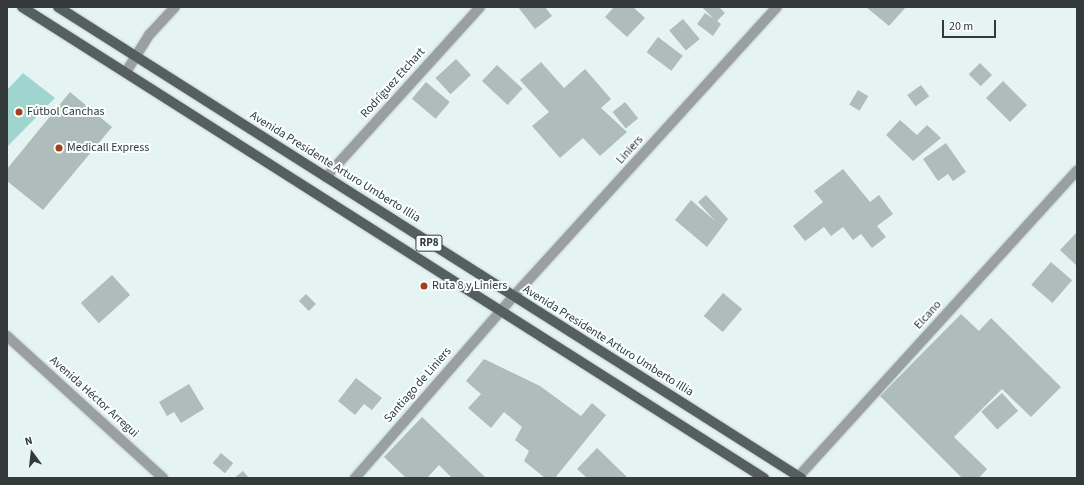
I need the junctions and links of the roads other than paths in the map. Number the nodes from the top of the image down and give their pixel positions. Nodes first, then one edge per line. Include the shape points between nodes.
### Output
1 (22, 7) edge
2 (58, 7) edge
3 (175, 7) edge
4 (480, 7) edge
5 (777, 7) edge
6 (136, 56) junction
7 (126, 72) junction
8 (1077, 170) edge
9 (326, 177) junction
10 (513, 297) junction
11 (501, 310) junction
12 (7, 336) edge
13 (800, 477) edge
14 (163, 478) edge
15 (355, 478) edge
16 (764, 478) edge

1 - 7 main road, RP8
2 - 6 main road, Avenida Presidente Arturo Umberto Illia / RP8
3 - 6 street via 149,35
4 - 9 street, Rodríguez Etchart
5 - 10 street, Liniers
6 - 7 street
6 - 9 main road, Avenida Presidente Arturo Umberto Illia / RP8
7 - 11 main road, RP8
8 - 13 street, Elcano
9 - 10 main road, Avenida Presidente Arturo Umberto Illia / RP8
10 - 11 street, Liniers
10 - 13 main road, Avenida Presidente Arturo Umberto Illia / RP8
11 - 15 street, Santiago de Liniers
11 - 16 main road, RP8
12 - 14 street, Avenida Héctor Arregui

